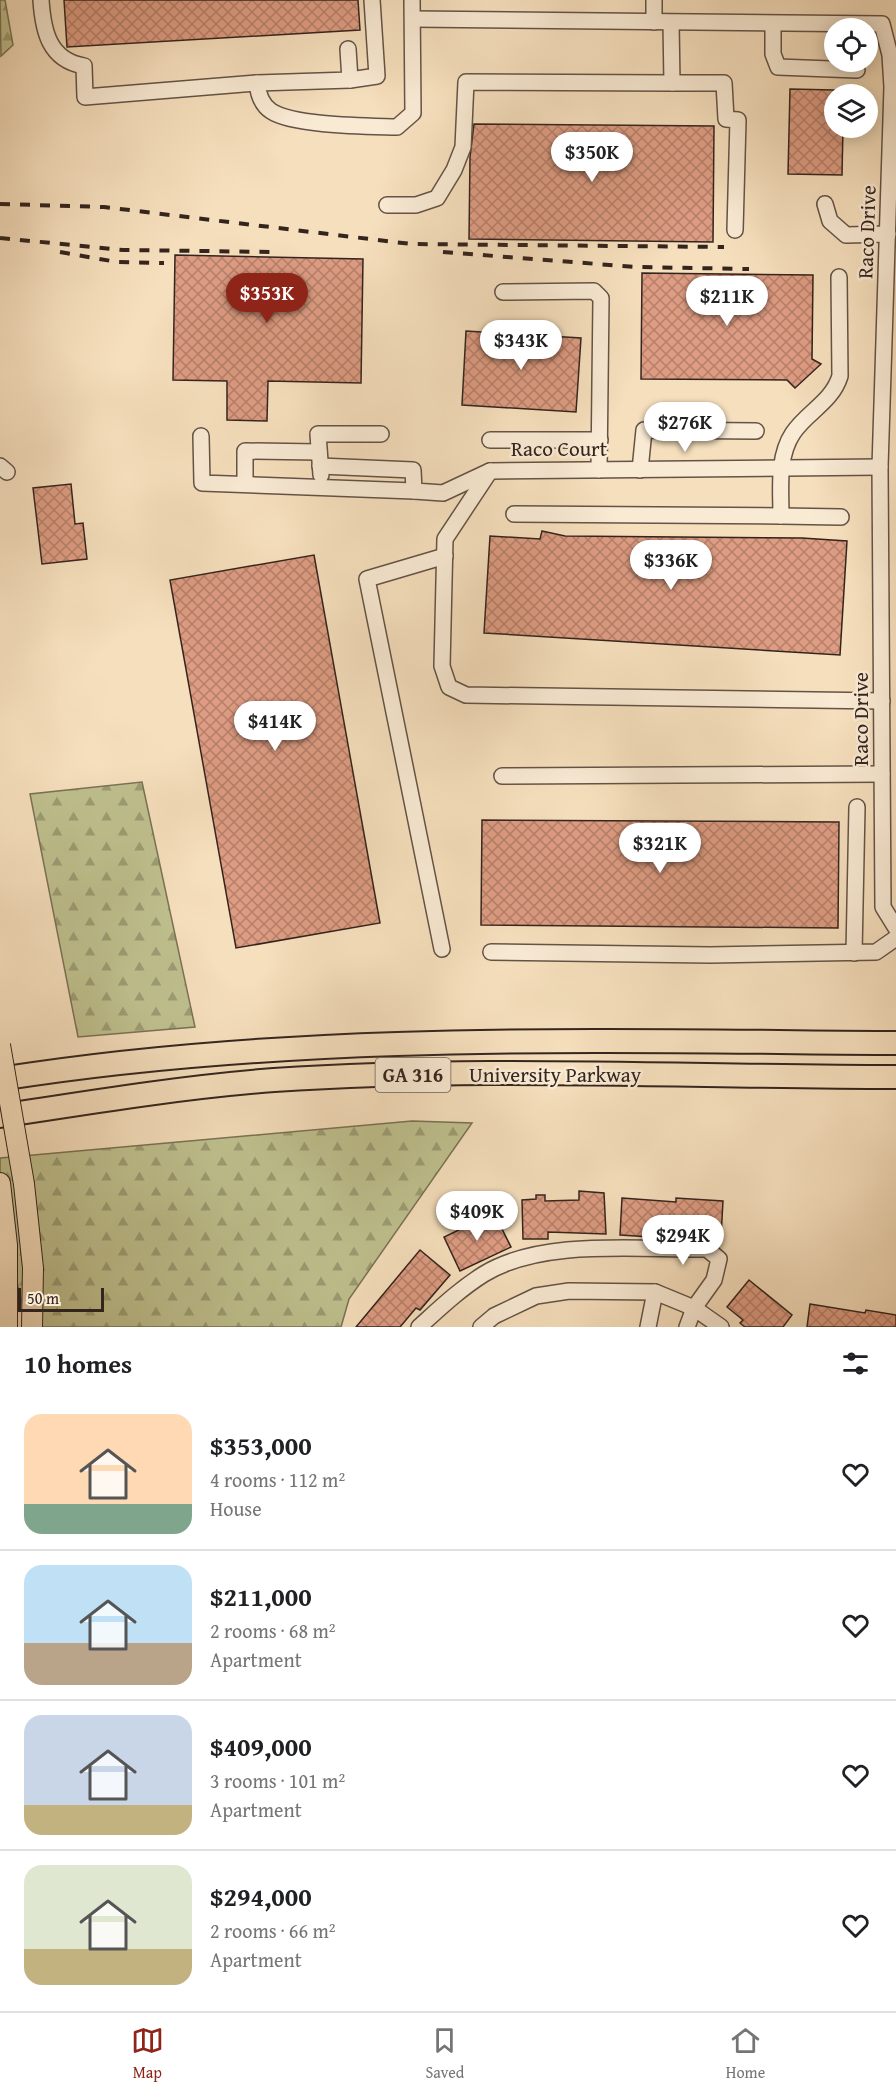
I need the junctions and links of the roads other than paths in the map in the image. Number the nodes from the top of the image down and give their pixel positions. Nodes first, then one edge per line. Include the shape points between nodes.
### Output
1 (41, 0) edge
2 (372, 0) edge
3 (412, 0) edge
4 (654, 0) edge
5 (413, 19) junction
6 (654, 22) junction
7 (889, 22) edge
8 (671, 23) junction
9 (773, 24) junction
10 (348, 49) dead end
11 (824, 69) edge
12 (350, 80) junction
13 (256, 83) junction
14 (672, 83) junction
15 (894, 108) edge
16 (825, 204) dead end
17 (387, 205) dead end
18 (892, 216) edge
19 (735, 230) dead end
20 (888, 234) junction
21 (839, 277) dead end
22 (503, 292) dead end
23 (891, 298) edge
24 (890, 334) edge
25 (756, 432) dead end
26 (381, 434) dead end
27 (201, 436) dead end
28 (490, 440) dead end
29 (600, 440) junction
30 (320, 459) junction
31 (880, 467) junction
32 (781, 469) junction
33 (599, 470) junction
34 (640, 470) junction
35 (490, 471) junction
36 (245, 484) junction
37 (322, 487) junction
38 (414, 491) junction
39 (514, 514) dead end
40 (781, 516) junction
41 (841, 517) dead end
42 (445, 556) junction
43 (889, 601) edge
44 (882, 701) junction
45 (882, 774) junction
46 (502, 776) dead end
47 (856, 807) dead end
48 (896, 928) edge
49 (896, 938) edge
50 (442, 949) dead end
51 (492, 952) dead end
52 (854, 953) junction
53 (896, 1031) edge
54 (733, 1042) junction
55 (896, 1043) edge
56 (0, 1045) edge
57 (828, 1077) junction
58 (896, 1077) edge
59 (0, 1079) edge
60 (896, 1086) edge
61 (0, 1116) edge
62 (0, 1183) edge
63 (1, 1187) edge
64 (655, 1292) junction
65 (694, 1308) junction
66 (7, 1327) edge
67 (32, 1327) edge
68 (419, 1327) edge
69 (481, 1327) edge
70 (648, 1327) edge
71 (687, 1327) edge
72 (721, 1327) edge

1 - 13 street via 42,24 55,51 68,63 84,66 85,97
2 - 12 street via 377,76
3 - 5 street
4 - 6 street
5 - 6 street, Raco Drive
5 - 13 street via 413,113 397,126 352,126 296,119 271,111 258,95
6 - 8 street, Raco Drive
7 - 9 street, Raco Drive
7 - 15 street, Raco Drive
8 - 9 street, Raco Drive
8 - 14 street
9 - 11 street via 773,54 778,67
10 - 12 street
12 - 13 street
14 - 17 street via 466,82 463,147 438,198 416,205
14 - 19 street via 724,83 726,119 738,120
15 - 18 street, Raco Drive
16 - 20 street via 830,221 846,235
18 - 20 street, Raco Drive
20 - 23 street, Raco Drive
21 - 32 street via 840,376 836,390 793,433
22 - 29 street via 594,291 601,298
23 - 24 street, Raco Drive
24 - 31 street, Raco Drive
25 - 34 street via 644,430
26 - 30 street via 318,434
27 - 36 street via 202,483
28 - 29 street
29 - 33 street
30 - 36 street via 245,452
30 - 37 street
30 - 38 street via 413,470
31 - 32 street, Raco Court
31 - 43 street, Raco Drive
32 - 34 street, Raco Court
32 - 40 street
33 - 34 street, Raco Court
33 - 35 street, Raco Court
35 - 38 street via 443,494
35 - 42 street via 445,538
36 - 37 street
37 - 38 street
39 - 40 street
40 - 41 street
42 - 44 street via 442,666 449,687 466,694
42 - 50 street via 367,579
43 - 44 street, Raco Drive
44 - 45 street, Raco Drive
45 - 46 street
45 - 48 street, Raco Drive via 883,907
47 - 52 street
49 - 52 street via 876,952
51 - 52 street
53 - 54 highway via 791,1032
54 - 55 highway, University Parkway / GA 316
54 - 59 highway, University Parkway / GA 316 via 379,1042 194,1054
56 - 67 main road, bridge via 24,1184 33,1268
57 - 58 highway, University Parkway / GA 316
57 - 60 highway
57 - 61 highway, University Parkway / GA 316 via 526,1074 273,1080
62 - 63 main road
63 - 66 main road via 7,1245
64 - 65 street
64 - 69 street via 569,1291 536,1296 494,1316
64 - 70 street
65 - 68 street via 714,1280 719,1259 707,1249 576,1250 522,1258 485,1273
65 - 71 street
65 - 72 street

